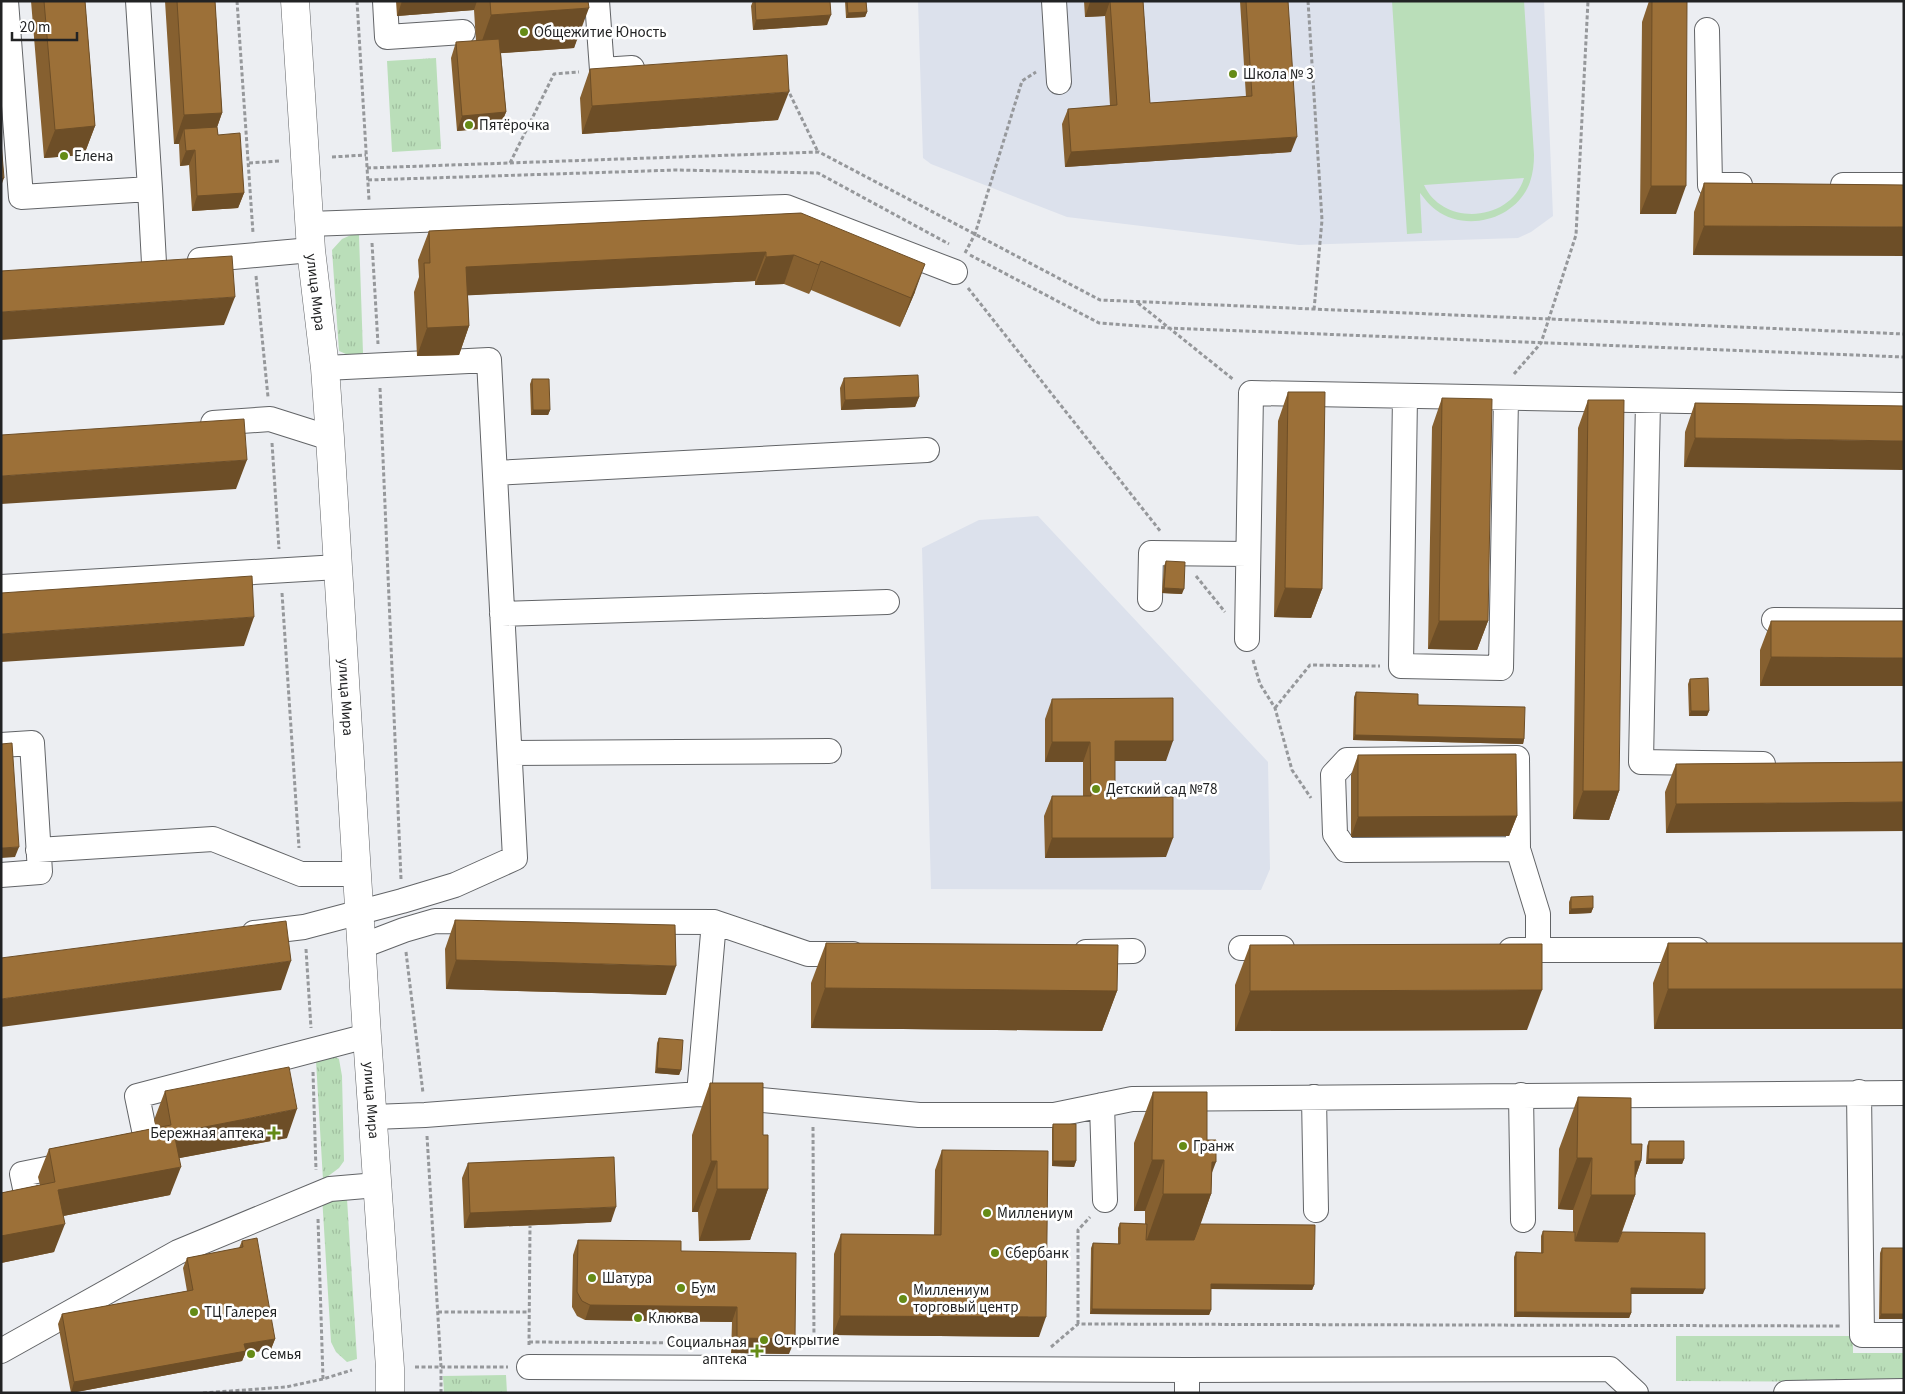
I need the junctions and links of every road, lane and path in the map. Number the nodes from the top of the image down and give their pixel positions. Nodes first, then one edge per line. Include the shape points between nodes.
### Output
1 (6, 1) edge
2 (138, 1) edge
3 (237, 1) edge
4 (295, 1) edge
5 (357, 1) edge
6 (385, 1) edge
7 (598, 1) edge
8 (1054, 1) edge
9 (1308, 1) edge
10 (1588, 1) edge
11 (1707, 30) dead end
12 (463, 32) dead end
13 (1058, 58) junction
14 (650, 67) edge
15 (602, 70) junction
16 (1059, 82) dead end
17 (785, 83) edge
18 (9, 131) edge
19 (818, 152) junction
20 (366, 155) junction
21 (332, 157) dead end
22 (280, 161) dead end
23 (248, 163) junction
24 (510, 163) junction
25 (367, 168) junction
26 (368, 180) junction
27 (1758, 185) edge
28 (1817, 185) edge
29 (1904, 185) edge
30 (150, 189) junction
31 (370, 222) junction
32 (309, 224) junction
33 (975, 234) junction
34 (957, 247) dead end
35 (311, 250) junction
36 (254, 256) junction
37 (960, 262) junction
38 (1137, 302) junction
39 (1314, 310) junction
40 (1549, 320) junction
41 (1168, 328) junction
42 (1904, 334) edge
43 (1541, 343) junction
44 (1904, 357) edge
45 (379, 364) junction
46 (325, 368) junction
47 (1251, 392) junction
48 (1405, 396) junction
49 (1500, 398) junction
50 (1648, 401) junction
51 (1904, 405) edge
52 (270, 419) junction
53 (191, 424) edge
54 (330, 438) junction
55 (927, 450) dead end
56 (495, 473) junction
57 (1179, 553) junction
58 (1248, 554) junction
59 (338, 567) junction
60 (280, 571) junction
61 (1, 586) edge
62 (1150, 599) dead end
63 (887, 602) dead end
64 (502, 614) junction
65 (1774, 620) edge
66 (1904, 621) edge
67 (1247, 639) junction
68 (1401, 666) junction
69 (1275, 708) junction
70 (1, 745) edge
71 (829, 751) dead end
72 (510, 753) junction
73 (1787, 764) edge
74 (1314, 802) dead end
75 (1518, 849) junction
76 (38, 850) junction
77 (1, 874) edge
78 (301, 874) junction
79 (357, 874) junction
80 (402, 901) junction
81 (360, 911) junction
82 (714, 922) junction
83 (304, 927) junction
84 (404, 930) junction
85 (236, 936) edge
86 (362, 946) junction
87 (1241, 948) dead end
88 (1300, 948) edge
89 (1488, 949) edge
90 (1538, 950) junction
91 (1716, 950) edge
92 (1133, 951) dead end
93 (1064, 952) edge
94 (877, 954) edge
95 (367, 1036) junction
96 (312, 1050) junction
97 (1859, 1092) junction
98 (1904, 1093) edge
99 (698, 1094) junction
100 (1521, 1095) junction
101 (1314, 1097) junction
102 (812, 1105) junction
103 (1102, 1105) junction
104 (426, 1115) junction
105 (373, 1117) junction
106 (119, 1155) edge
107 (90, 1160) edge
108 (377, 1186) junction
109 (317, 1194) junction
110 (1105, 1200) dead end
111 (1316, 1210) dead end
112 (1, 1212) edge
113 (1523, 1220) dead end
114 (530, 1226) edge
115 (1078, 1230) dead end
116 (438, 1312) junction
117 (529, 1312) junction
118 (1862, 1326) junction
119 (1904, 1335) edge
120 (529, 1342) junction
121 (713, 1343) dead end
122 (1, 1351) edge
123 (529, 1360) junction
124 (415, 1367) dead end
125 (441, 1367) junction
126 (814, 1369) junction
127 (352, 1370) dead end
128 (323, 1379) junction
129 (1187, 1381) edge
130 (286, 1386) junction
131 (1904, 1391) edge
132 (203, 1393) edge
133 (286, 1393) edge
134 (390, 1393) edge
135 (441, 1393) edge
136 (1636, 1393) edge
137 (1786, 1393) edge

1 - 18 street
2 - 30 street
3 - 23 path
4 - 32 main road, улица Мира
5 - 20 path
6 - 12 street via 387,37
7 - 15 street
8 - 13 street
9 - 39 path via 1322,220
10 - 40 path via 1576,235
11 - 27 street via 1710,185
13 - 16 street
13 - 33 path via 1022,81
14 - 15 street
15 - 24 path via 554,74
17 - 19 path
18 - 30 street via 22,197
19 - 24 path
19 - 33 path
20 - 21 path
20 - 25 path
22 - 23 path
23 - 36 path
24 - 25 path
25 - 26 path
26 - 31 path
26 - 34 path via 677,170 818,173
28 - 29 street
30 - 36 street via 145,264
31 - 32 street
31 - 37 street via 786,207
31 - 45 path
32 - 35 main road, улица Мира
33 - 37 path
33 - 38 path via 1100,300
35 - 36 street
35 - 46 main road, улица Мира
36 - 52 path
37 - 41 path via 1099,323
37 - 57 path
38 - 39 path
38 - 41 path
39 - 40 path
40 - 42 path
40 - 43 path
41 - 43 path
41 - 47 path
43 - 44 path
43 - 49 path
45 - 46 street
45 - 56 street via 489,360
45 - 80 path
46 - 54 main road, улица Мира
47 - 48 street
47 - 58 street
48 - 49 street
48 - 68 street
49 - 50 street
49 - 68 street via 1501,668
50 - 51 street
50 - 73 street via 1641,762
52 - 53 street
52 - 54 street
52 - 60 path
54 - 59 main road, улица Мира
55 - 56 street
56 - 64 street
57 - 58 street
57 - 62 street via 1151,553
57 - 67 path
58 - 67 street
59 - 60 street
59 - 79 main road, улица Мира
60 - 61 street
60 - 78 path
63 - 64 street
64 - 72 street
65 - 66 street
67 - 69 path via 1260,684
68 - 69 path via 1310,665
69 - 74 path via 1292,770
70 - 76 street via 32,743
71 - 72 street
72 - 80 street via 515,858 455,885
75 - 75 street via 1517,758 1347,760 1333,775 1335,834 1346,850
75 - 90 street via 1538,914
76 - 77 street via 40,872
76 - 78 street via 213,839
78 - 79 street
79 - 81 main road, улица Мира
80 - 81 street
81 - 83 street
81 - 86 main road, улица Мира
82 - 84 street via 435,921
82 - 94 street via 808,954
82 - 99 street
83 - 85 street
83 - 96 path
84 - 86 street
84 - 104 path
86 - 95 main road, улица Мира
87 - 88 street
89 - 90 street
90 - 91 street
92 - 93 street
95 - 96 street
95 - 105 main road, улица Мира
96 - 106 street via 137,1096 148,1149
96 - 109 path
97 - 98 street
97 - 100 street
97 - 118 street
99 - 102 street
99 - 104 street
100 - 101 street
100 - 113 street
101 - 103 street via 1132,1099
101 - 111 street
102 - 103 street via 919,1114 1054,1115
102 - 126 path
103 - 110 street
104 - 105 street
104 - 116 path
105 - 108 main road, улица Мира
107 - 112 street via 22,1174 29,1207
108 - 109 street via 330,1189
108 - 134 main road, улица Мира
109 - 122 street via 178,1252
109 - 128 path
114 - 117 path
115 - 118 path via 1078,1324
116 - 117 path
116 - 125 path
117 - 120 path
118 - 119 street via 1862,1335
120 - 121 path
120 - 123 path
123 - 125 path
123 - 126 street
124 - 125 path
125 - 135 path
126 - 129 street
127 - 128 path
128 - 130 path
129 - 136 street via 1610,1369
130 - 132 path
130 - 133 path
131 - 137 street

